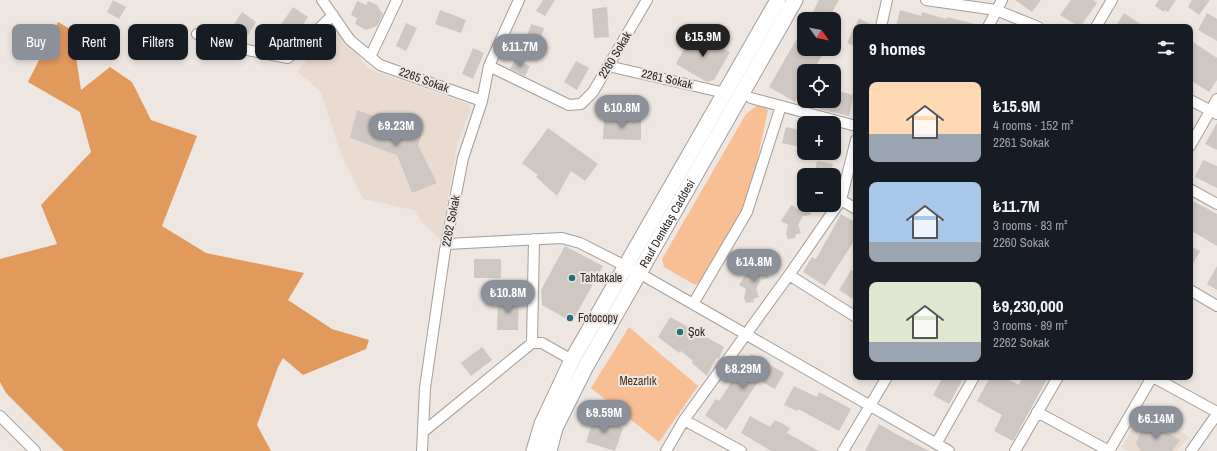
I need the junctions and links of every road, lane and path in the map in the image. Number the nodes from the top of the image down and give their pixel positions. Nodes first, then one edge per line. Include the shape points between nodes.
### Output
1 (322, 0) edge
2 (397, 0) edge
3 (519, 0) edge
4 (647, 0) edge
5 (778, 0) edge
6 (795, 0) edge
7 (887, 0) edge
8 (926, 0) edge
9 (1002, 0) edge
10 (1112, 0) edge
11 (996, 10) junction
12 (333, 15) junction
13 (882, 24) edge
14 (989, 24) edge
15 (1031, 24) edge
16 (1098, 24) edge
17 (247, 50) edge
18 (370, 57) junction
19 (489, 66) junction
20 (608, 66) junction
21 (725, 93) junction
22 (751, 98) dead end
23 (1217, 99) edge
24 (482, 101) junction
25 (1193, 102) edge
26 (781, 106) junction
27 (1214, 112) edge
28 (853, 125) edge
29 (1193, 142) edge
30 (853, 152) edge
31 (1193, 191) edge
32 (841, 200) joint
33 (1217, 204) edge
34 (853, 207) edge
35 (833, 212) edge
36 (534, 239) junction
37 (447, 244) junction
38 (632, 270) junction
39 (789, 275) junction
40 (1193, 292) edge
41 (693, 304) junction
42 (1217, 306) edge
43 (853, 315) edge
44 (746, 334) junction
45 (532, 343) junction
46 (572, 360) junction
47 (885, 380) edge
48 (972, 380) edge
49 (1056, 380) edge
50 (1150, 380) edge
51 (1157, 380) edge
52 (870, 407) junction
53 (1037, 412) junction
54 (1217, 413) edge
55 (0, 416) edge
56 (684, 420) junction
57 (423, 432) junction
58 (936, 444) junction
59 (35, 451) edge
60 (422, 451) edge
61 (534, 451) edge
62 (548, 451) edge
63 (666, 451) edge
64 (741, 451) edge
65 (843, 451) edge
66 (949, 451) edge
67 (1015, 451) edge
68 (1109, 451) edge
69 (1191, 451) edge

1 - 12 street, 2265 Sokak
2 - 18 street
3 - 19 street, 2262 Sokak
4 - 20 street, 2260 Sokak
5 - 21 main road, Rauf Denktaş Caddesi
6 - 38 main road, Rauf Denktaş Caddesi
7 - 13 street
8 - 11 street
9 - 11 street
10 - 16 street
11 - 14 street
11 - 15 street
12 - 17 street via 288,58
12 - 18 street, 2265 Sokak via 350,40
18 - 24 street, 2265 Sokak via 380,65
19 - 20 street, 2260 Sokak via 569,105 581,104 593,92
19 - 24 street, 2262 Sokak
20 - 21 street, 2261 Sokak
21 - 38 main road, Rauf Denktaş Caddesi
22 - 26 street
23 - 27 street
24 - 37 street, 2262 Sokak via 463,158
25 - 27 street
26 - 28 street
26 - 41 street via 747,212
27 - 29 street
30 - 32 street
31 - 33 street
32 - 34 street
35 - 39 street
36 - 37 street
36 - 38 street via 562,238 580,243
36 - 45 street
37 - 57 street, 2262 Sokak via 425,388
38 - 41 street
38 - 46 main road, Rauf Denktaş Caddesi
38 - 62 main road, Rauf Denktaş Caddesi via 555,428
39 - 43 street
39 - 44 street
40 - 42 street
41 - 44 street
44 - 52 street
44 - 56 street
45 - 46 street via 542,343
45 - 57 street
46 - 61 main road, Rauf Denktaş Caddesi via 542,424
47 - 52 street
48 - 58 street
49 - 53 street
50 - 68 street
51 - 54 street
52 - 58 street
52 - 65 street
53 - 67 street
53 - 68 street
54 - 69 street
55 - 59 street
56 - 63 street
56 - 64 street
57 - 60 street, 2262 Sokak
58 - 66 street

